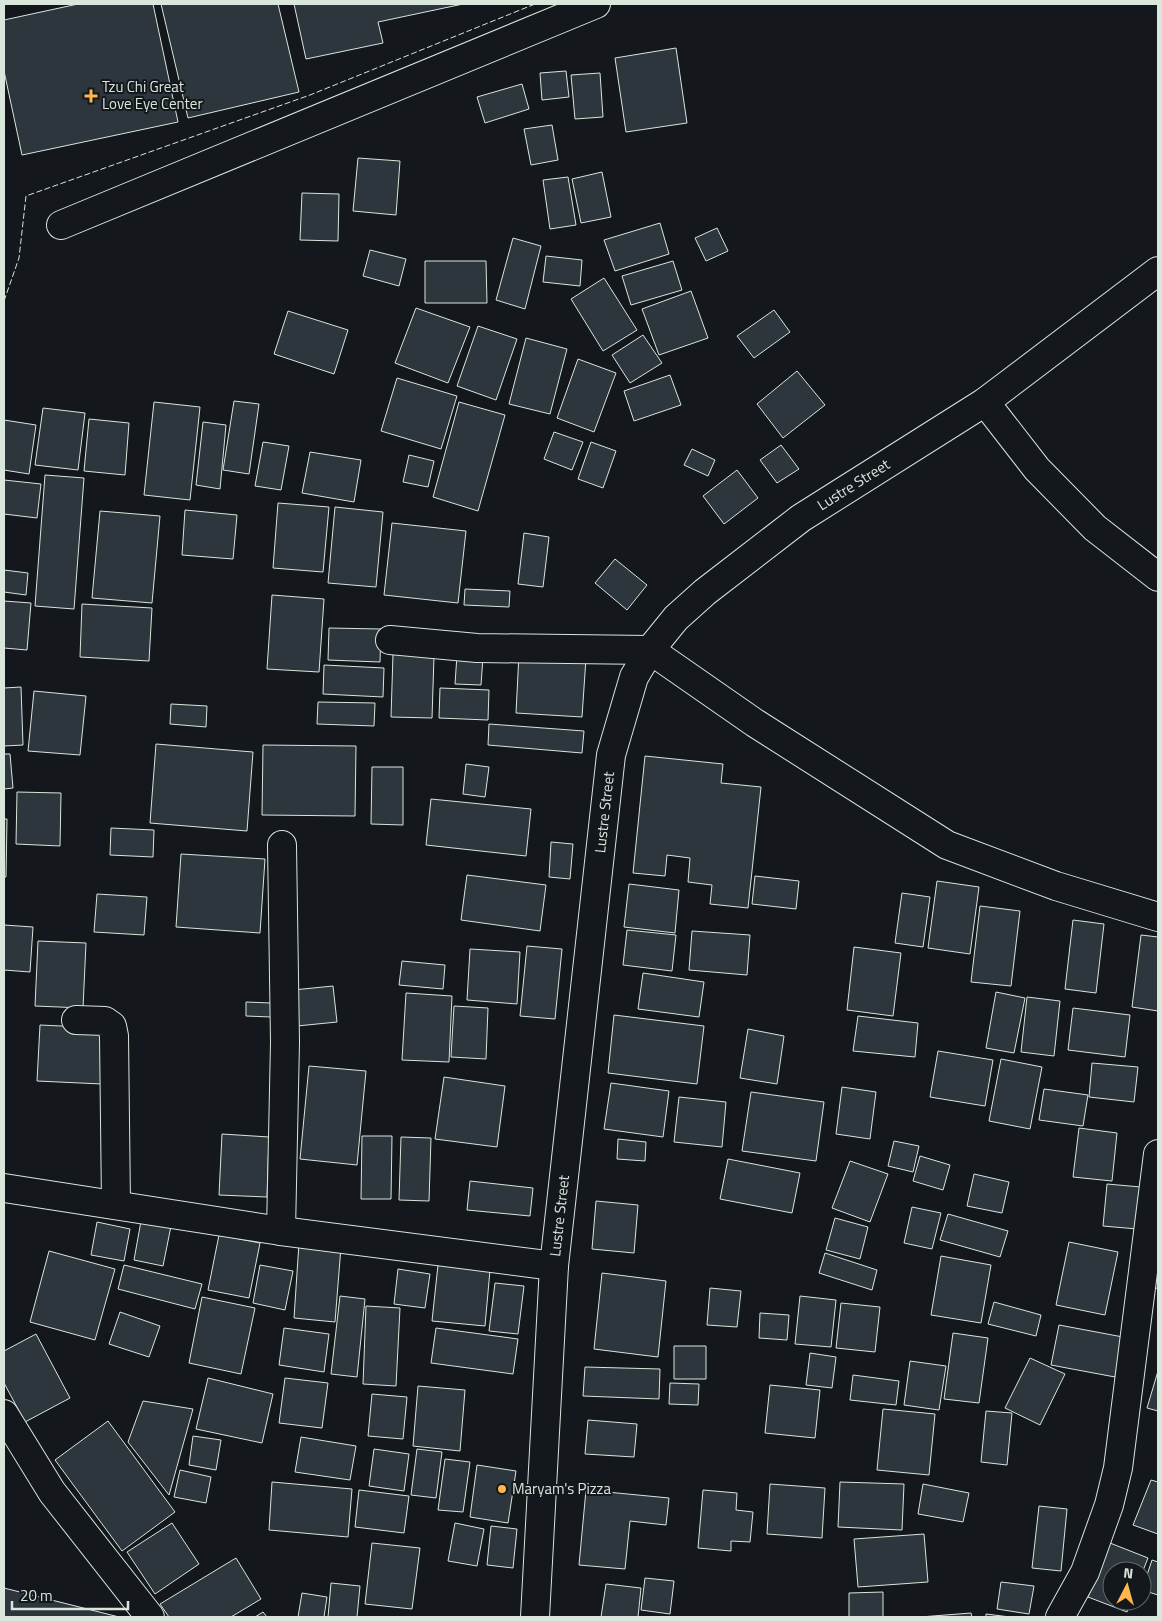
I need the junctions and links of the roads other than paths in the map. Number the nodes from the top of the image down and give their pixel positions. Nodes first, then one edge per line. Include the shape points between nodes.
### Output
1 (596, 4) edge
2 (61, 225) dead end
3 (1158, 271) edge
4 (985, 402) junction
5 (1158, 577) edge
6 (390, 640) dead end
7 (650, 650) junction
8 (282, 845) dead end
9 (1158, 917) edge
10 (76, 1020) dead end
11 (1158, 1154) edge
12 (4, 1188) edge
13 (116, 1204) junction
14 (281, 1231) junction
15 (554, 1266) junction
16 (4, 1414) edge
17 (150, 1617) edge
18 (535, 1617) edge
19 (1060, 1617) edge

1 - 2 street
3 - 4 street, Lustre Street
4 - 5 street via 1037,469 1088,521
4 - 7 street, Lustre Street via 801,518 705,592 676,618
6 - 7 street via 477,648
7 - 9 street via 755,723 947,845 1056,886
7 - 15 street, Lustre Street via 634,677 611,755
8 - 14 street via 285,1042
10 - 13 street via 105,1021 112,1026
11 - 19 street via 1118,1468 1109,1505 1084,1572
12 - 13 street
13 - 14 street
14 - 15 street
15 - 18 street, Lustre Street
16 - 17 street via 52,1492

